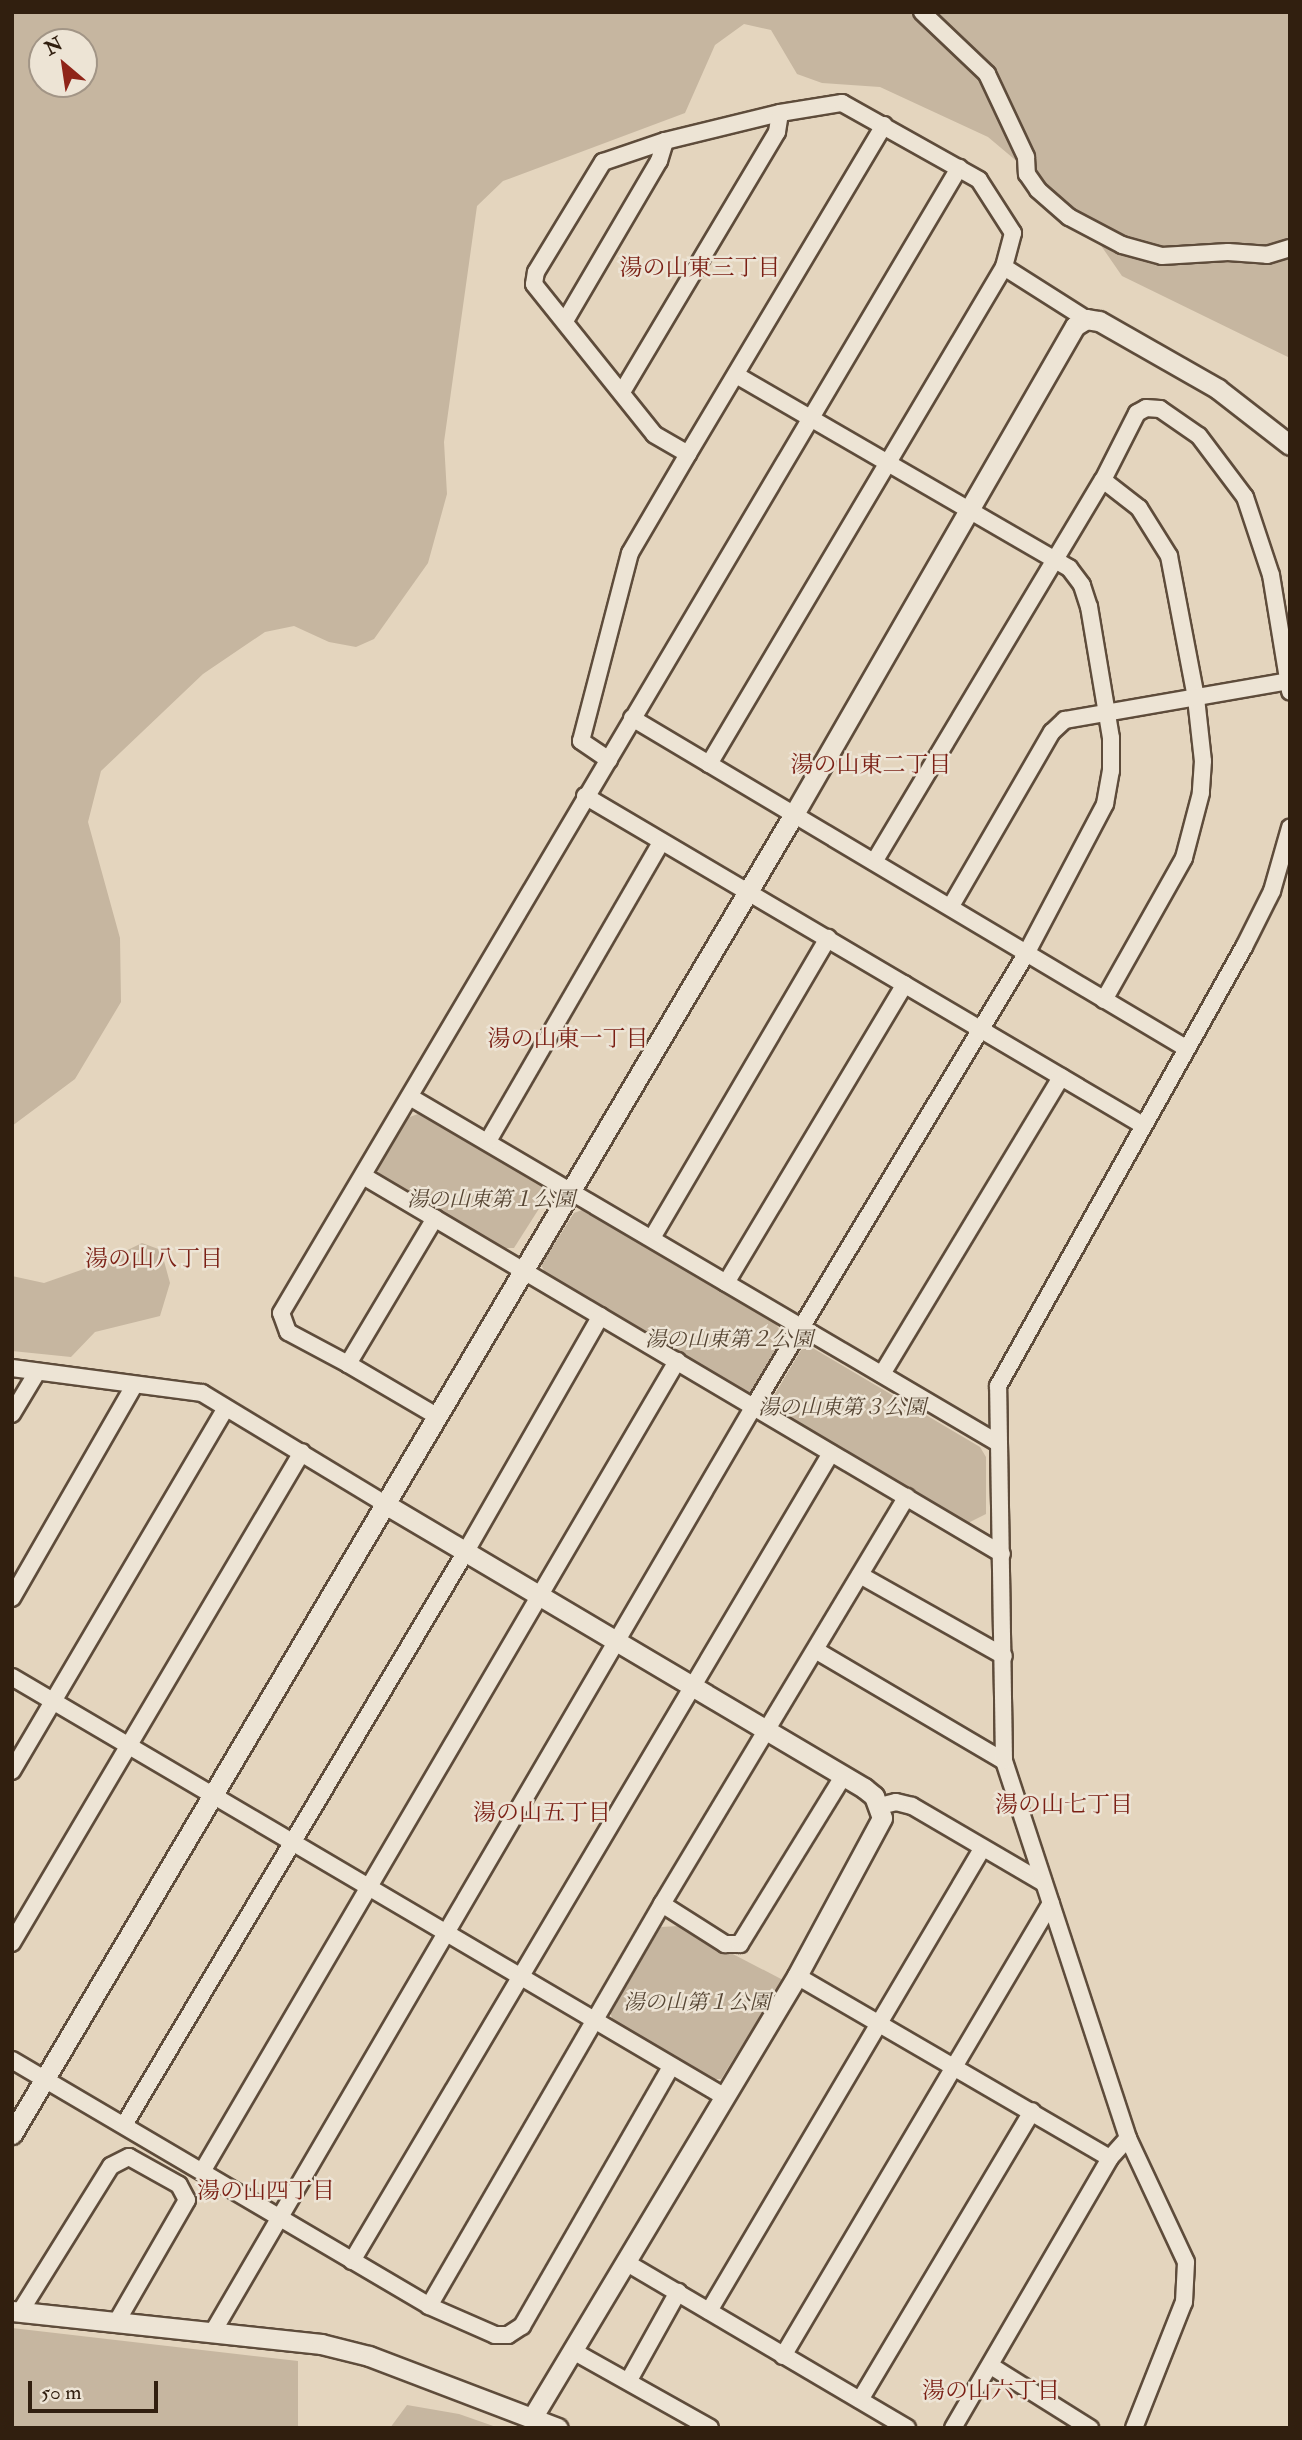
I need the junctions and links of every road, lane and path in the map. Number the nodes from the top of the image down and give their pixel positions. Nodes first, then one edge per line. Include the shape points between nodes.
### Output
1 (922, 12) edge
2 (780, 113) junction
3 (884, 125) junction
4 (665, 141) junction
5 (959, 168) junction
6 (1290, 248) edge
7 (1004, 267) junction
8 (1086, 319) junction
9 (565, 321) junction
10 (736, 375) junction
11 (622, 392) junction
12 (813, 417) junction
13 (1290, 445) edge
14 (688, 454) junction
15 (887, 464) junction
16 (1103, 480) junction
17 (971, 510) junction
18 (1054, 559) junction
19 (1289, 686) edge
20 (1196, 698) junction
21 (1106, 710) junction
22 (632, 719) junction
23 (609, 760) junction
24 (709, 764) junction
25 (585, 796) junction
26 (794, 814) junction
27 (1290, 828) edge
28 (661, 842) junction
29 (874, 862) junction
30 (748, 890) junction
31 (951, 906) junction
32 (828, 938) junction
33 (1026, 954) junction
34 (905, 984) junction
35 (1104, 1000) junction
36 (982, 1028) junction
37 (1184, 1047) junction
38 (1060, 1077) junction
39 (410, 1097) junction
40 (1141, 1124) junction
41 (488, 1141) junction
42 (365, 1177) junction
43 (569, 1190) junction
44 (435, 1218) junction
45 (652, 1238) junction
46 (522, 1270) junction
47 (726, 1283) junction
48 (601, 1316) junction
49 (803, 1329) junction
50 (677, 1360) junction
51 (348, 1364) junction
52 (12, 1368) edge
53 (36, 1374) junction
54 (882, 1374) junction
55 (134, 1386) junction
56 (754, 1406) junction
57 (226, 1408) junction
58 (12, 1414) edge
59 (435, 1415) junction
60 (998, 1443) junction
61 (302, 1452) junction
62 (831, 1453) junction
63 (907, 1497) junction
64 (385, 1504) junction
65 (465, 1553) junction
66 (1002, 1554) junction
67 (860, 1575) junction
68 (12, 1598) edge
69 (541, 1600) junction
70 (618, 1643) junction
71 (817, 1651) junction
72 (1004, 1657) junction
73 (12, 1677) edge
74 (692, 1687) junction
75 (54, 1702) junction
76 (769, 1732) junction
77 (129, 1746) junction
78 (1004, 1762) junction
79 (12, 1771) edge
80 (844, 1775) junction
81 (212, 1794) junction
82 (880, 1806) junction
83 (293, 1842) junction
84 (982, 1849) junction
85 (1042, 1882) junction
86 (370, 1887) junction
87 (1051, 1903) junction
88 (662, 1904) junction
89 (445, 1932) junction
90 (12, 1943) edge
91 (797, 1976) junction
92 (521, 1978) junction
93 (878, 2023) junction
94 (596, 2024) junction
95 (12, 2060) edge
96 (671, 2067) junction
97 (955, 2068) junction
98 (45, 2079) junction
99 (726, 2097) junction
100 (1032, 2111) junction
101 (124, 2125) junction
102 (12, 2134) edge
103 (1128, 2138) junction
104 (1110, 2158) junction
105 (202, 2171) junction
106 (276, 2219) junction
107 (352, 2261) junction
108 (627, 2263) junction
109 (678, 2292) junction
110 (429, 2306) junction
111 (709, 2311) junction
112 (16, 2312) edge
113 (117, 2321) junction
114 (214, 2330) junction
115 (573, 2351) junction
116 (783, 2356) junction
117 (990, 2366) junction
118 (629, 2380) junction
119 (860, 2400) junction
120 (532, 2418) junction
121 (1062, 2421) edge
122 (558, 2428) edge
123 (710, 2428) edge
124 (907, 2428) edge
125 (953, 2428) edge
126 (1090, 2428) edge
127 (1135, 2428) edge

1 - 6 street via 987,74 1026,157 1027,174 1069,217 1122,246 1163,256 1267,255
2 - 3 street via 842,103
2 - 4 street
2 - 11 street via 777,132
3 - 5 street
3 - 10 street
4 - 9 street via 659,161
4 - 9 street via 603,162 536,272 534,284
5 - 7 street via 979,180 1013,233
5 - 12 street
7 - 8 street
7 - 15 street
8 - 13 street via 1099,321 1218,389
8 - 17 street via 1075,326
9 - 11 street
10 - 12 street
10 - 14 street
11 - 14 street via 654,434
12 - 15 street
12 - 22 street
14 - 23 street via 630,553 581,741
15 - 17 street
15 - 24 street
16 - 18 street
16 - 19 street via 1137,414 1146,408 1160,409 1199,436 1223,463 1258,528
16 - 20 street via 1139,508 1170,556
17 - 18 street
17 - 26 street
18 - 21 street via 1082,585
18 - 29 street
19 - 20 street
20 - 21 street
20 - 35 street via 1201,793 1188,847 1166,895
21 - 31 street via 1065,720 1052,732
21 - 33 street via 1111,771 1105,804
22 - 23 street
22 - 24 street
23 - 25 street
24 - 26 street
25 - 28 street
25 - 39 street
26 - 29 street
26 - 30 street
27 - 37 street via 1272,891
28 - 30 street
28 - 41 street
29 - 31 street
30 - 32 street
30 - 43 street
31 - 33 street
32 - 34 street
32 - 45 street
33 - 35 street
33 - 36 street
34 - 36 street
34 - 47 street
35 - 37 street
36 - 38 street
36 - 49 street
37 - 40 street
38 - 40 street
38 - 54 street
39 - 41 street
39 - 42 street
40 - 60 street via 998,1385
41 - 43 street
42 - 44 street
42 - 51 street via 281,1312 288,1332
43 - 45 street
43 - 46 street
44 - 46 street
44 - 51 street
45 - 47 street
46 - 48 street
46 - 59 street
47 - 49 street
48 - 50 street
48 - 65 street
49 - 54 street
49 - 56 street
50 - 56 street
50 - 69 street
51 - 59 street
52 - 53 street
53 - 55 street
53 - 58 street
54 - 60 street
55 - 57 street via 202,1393
55 - 68 street
56 - 62 street
56 - 70 street
57 - 61 street
57 - 75 street
59 - 64 street
60 - 66 street
61 - 64 street
61 - 77 street
62 - 63 street
62 - 74 street
63 - 66 street
63 - 67 street
64 - 65 street
64 - 81 street
65 - 69 street
65 - 83 street
66 - 72 street
67 - 71 street
67 - 72 street
69 - 70 street
69 - 86 street
70 - 74 street
70 - 89 street
71 - 76 street
71 - 78 street
72 - 78 street
73 - 75 street
74 - 76 street
74 - 92 street
75 - 77 street
75 - 79 street
76 - 80 street
76 - 88 street
77 - 81 street
77 - 90 street
78 - 85 street
80 - 82 street via 864,1787
80 - 88 street via 740,1944 725,1944
81 - 83 street
81 - 98 street
82 - 84 street via 896,1802 912,1806
82 - 91 street via 878,1830
83 - 86 street
83 - 101 street
84 - 85 street
84 - 93 street
85 - 87 street
86 - 89 street
86 - 105 street
87 - 97 street
87 - 103 street
88 - 94 street
89 - 92 street
89 - 106 street
91 - 93 street
91 - 99 street
92 - 94 street
92 - 107 street
93 - 97 street
93 - 111 street
94 - 96 street
94 - 110 street
95 - 98 street
96 - 99 street
96 - 110 street via 522,2326 508,2335 495,2335
97 - 100 street
97 - 116 street
98 - 101 street
98 - 102 street
99 - 108 street
100 - 104 street
100 - 119 street
101 - 105 street
103 - 104 street
103 - 127 street via 1186,2262 1188,2281
104 - 117 street
105 - 106 street
106 - 107 street
106 - 114 street
107 - 110 street
108 - 109 street
108 - 115 street
109 - 111 street
109 - 118 street
111 - 116 street
112 - 113 street
112 - 113 street via 111,2166 129,2157 178,2185 187,2200
113 - 114 street
114 - 120 street via 268,2335 369,2356
115 - 118 street
115 - 120 street
116 - 119 street
117 - 121 street
117 - 125 street
118 - 123 street
119 - 124 street
120 - 122 street
121 - 126 street

